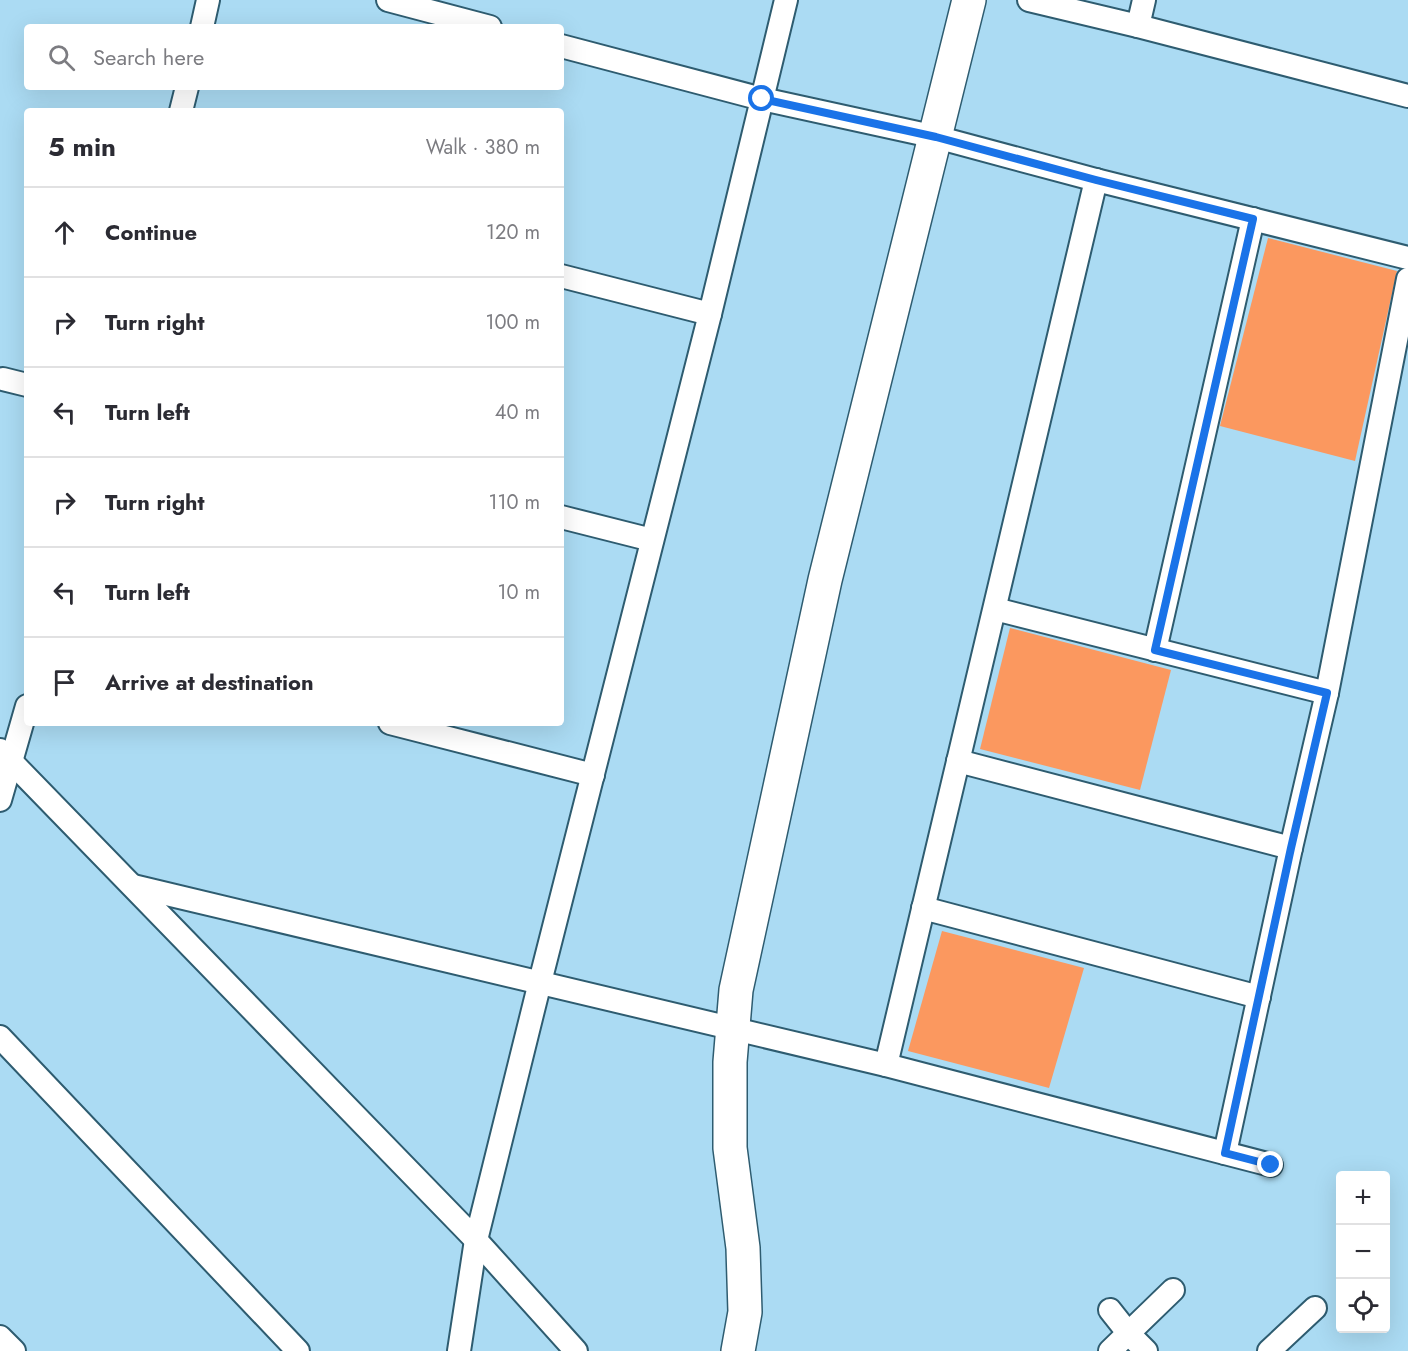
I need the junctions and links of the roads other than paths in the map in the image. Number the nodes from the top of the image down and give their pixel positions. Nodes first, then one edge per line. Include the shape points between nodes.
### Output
1 (208, 0) edge
2 (388, 0) edge
3 (786, 0) edge
4 (969, 0) edge
5 (1029, 0) edge
6 (1144, 0) edge
7 (203, 24) edge
8 (479, 24) edge
9 (1138, 26) junction
10 (564, 47) edge
11 (186, 90) edge
12 (1408, 96) edge
13 (762, 99) junction
14 (182, 108) edge
15 (936, 137) junction
16 (1096, 180) junction
17 (1253, 219) junction
18 (1408, 258) edge
19 (564, 277) edge
20 (1408, 279) edge
21 (710, 314) junction
22 (3, 380) dead end
23 (24, 384) edge
24 (564, 518) edge
25 (652, 540) junction
26 (995, 609) junction
27 (1155, 650) junction
28 (1327, 693) junction
29 (24, 713) edge
30 (402, 726) edge
31 (5, 756) edge
32 (958, 761) junction
33 (593, 775) junction
34 (0, 800) edge
35 (1291, 848) junction
36 (133, 886) junction
37 (923, 908) junction
38 (540, 982) junction
39 (1259, 997) junction
40 (733, 1029) junction
41 (0, 1037) edge
42 (886, 1065) junction
43 (1225, 1153) junction
44 (1271, 1165) dead end
45 (476, 1240) junction
46 (1173, 1290) dead end
47 (1315, 1308) dead end
48 (1110, 1310) dead end
49 (1129, 1334) junction
50 (0, 1337) edge
51 (14, 1351) edge
52 (298, 1351) edge
53 (459, 1351) edge
54 (576, 1351) edge
55 (738, 1351) edge
56 (1110, 1351) edge
57 (1146, 1351) edge
58 (1269, 1351) edge

1 - 7 street
2 - 8 street
3 - 13 street
4 - 15 main road
5 - 9 street
6 - 9 street
9 - 12 street
10 - 13 street
11 - 14 street
13 - 15 street
13 - 21 street
15 - 16 street
15 - 40 main road via 825,580 736,990
16 - 17 street
16 - 26 street
17 - 18 street
17 - 27 street
19 - 21 street
20 - 28 street
21 - 25 street
22 - 23 street
24 - 25 street
25 - 33 street
26 - 27 street
26 - 32 street
27 - 28 street
28 - 35 street
29 - 31 street
30 - 33 street
31 - 34 street
31 - 36 street
32 - 35 street
32 - 37 street
33 - 38 street
35 - 39 street
36 - 38 street
36 - 45 street
37 - 39 street
37 - 42 street
38 - 40 street
38 - 45 street
39 - 43 street
40 - 42 street
40 - 55 main road via 730,1148 743,1248 745,1312
41 - 52 street
42 - 43 street
43 - 44 street
45 - 53 street
45 - 54 street
46 - 49 street
47 - 58 street
48 - 49 street
49 - 56 street
49 - 57 street
50 - 51 street

